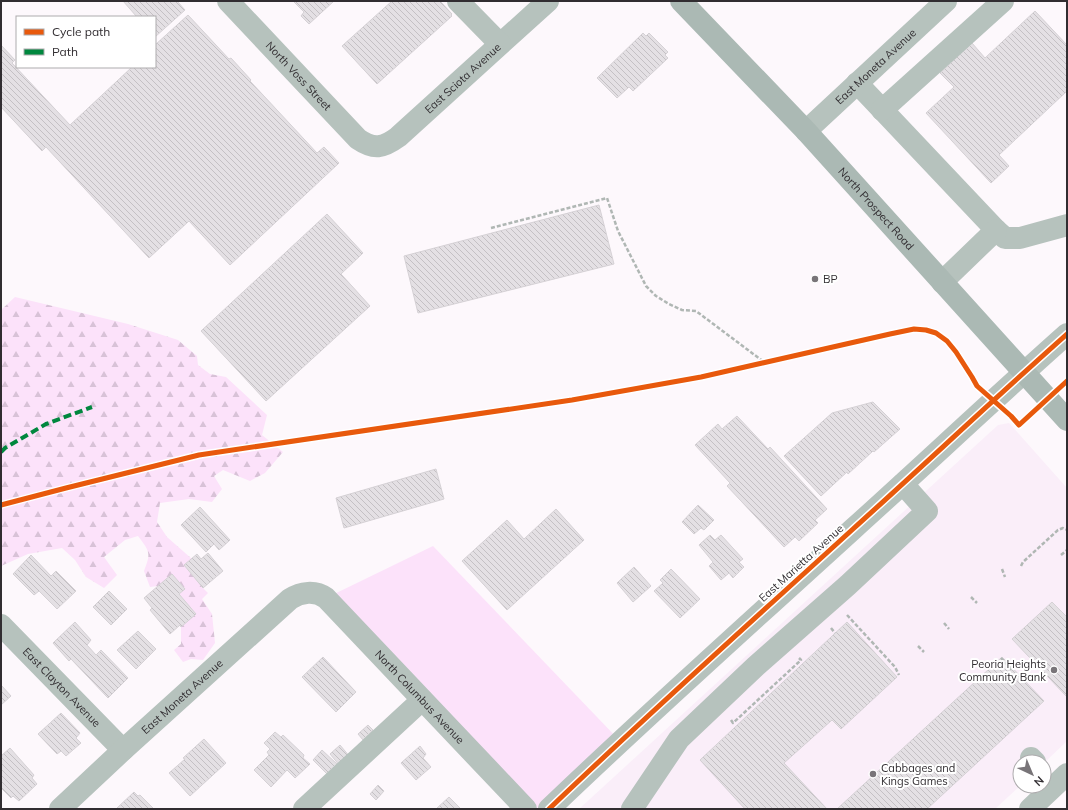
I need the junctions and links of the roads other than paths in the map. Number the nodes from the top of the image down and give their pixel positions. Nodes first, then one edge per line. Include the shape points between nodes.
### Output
1 (228, 1) edge
2 (458, 1) edge
3 (548, 1) edge
4 (681, 1) edge
5 (946, 1) edge
6 (1003, 1) edge
7 (500, 44) junction
8 (857, 83) junction
9 (882, 110) junction
10 (806, 131) junction
11 (373, 146) joint
12 (1067, 225) edge
13 (996, 230) junction
14 (942, 282) junction
15 (1067, 334) edge
16 (1024, 373) junction
17 (1067, 420) edge
18 (903, 484) junction
19 (308, 592) joint
20 (1, 625) edge
21 (422, 700) junction
22 (123, 750) junction
23 (1037, 794) edge
24 (60, 809) edge
25 (304, 809) edge
26 (526, 809) edge
27 (549, 809) edge
28 (632, 809) edge
29 (1030, 809) edge

1 - 11 street, North Voss Street via 358,139
2 - 7 street
3 - 7 street, East Sciota Avenue
4 - 10 main road, North Prospect Road
5 - 8 street, East Moneta Avenue
6 - 9 street
7 - 11 street, East Sciota Avenue via 398,137 386,145
8 - 9 street
8 - 10 street, East Moneta Avenue
9 - 13 street
10 - 14 main road, North Prospect Road
12 - 13 street via 1020,238 1005,238
13 - 14 street
14 - 16 main road, North Prospect Road
15 - 16 street, East Marietta Avenue
16 - 17 main road, North Prospect Road
16 - 18 street, East Marietta Avenue
18 - 27 street, East Marietta Avenue via 620,741
18 - 28 street via 928,511 679,738
19 - 21 street, North Columbus Avenue via 326,598
19 - 22 street, East Moneta Avenue via 290,599
20 - 22 street, East Clayton Avenue
21 - 25 street
21 - 26 street, North Columbus Avenue
22 - 24 street, East Moneta Avenue
23 - 29 street

